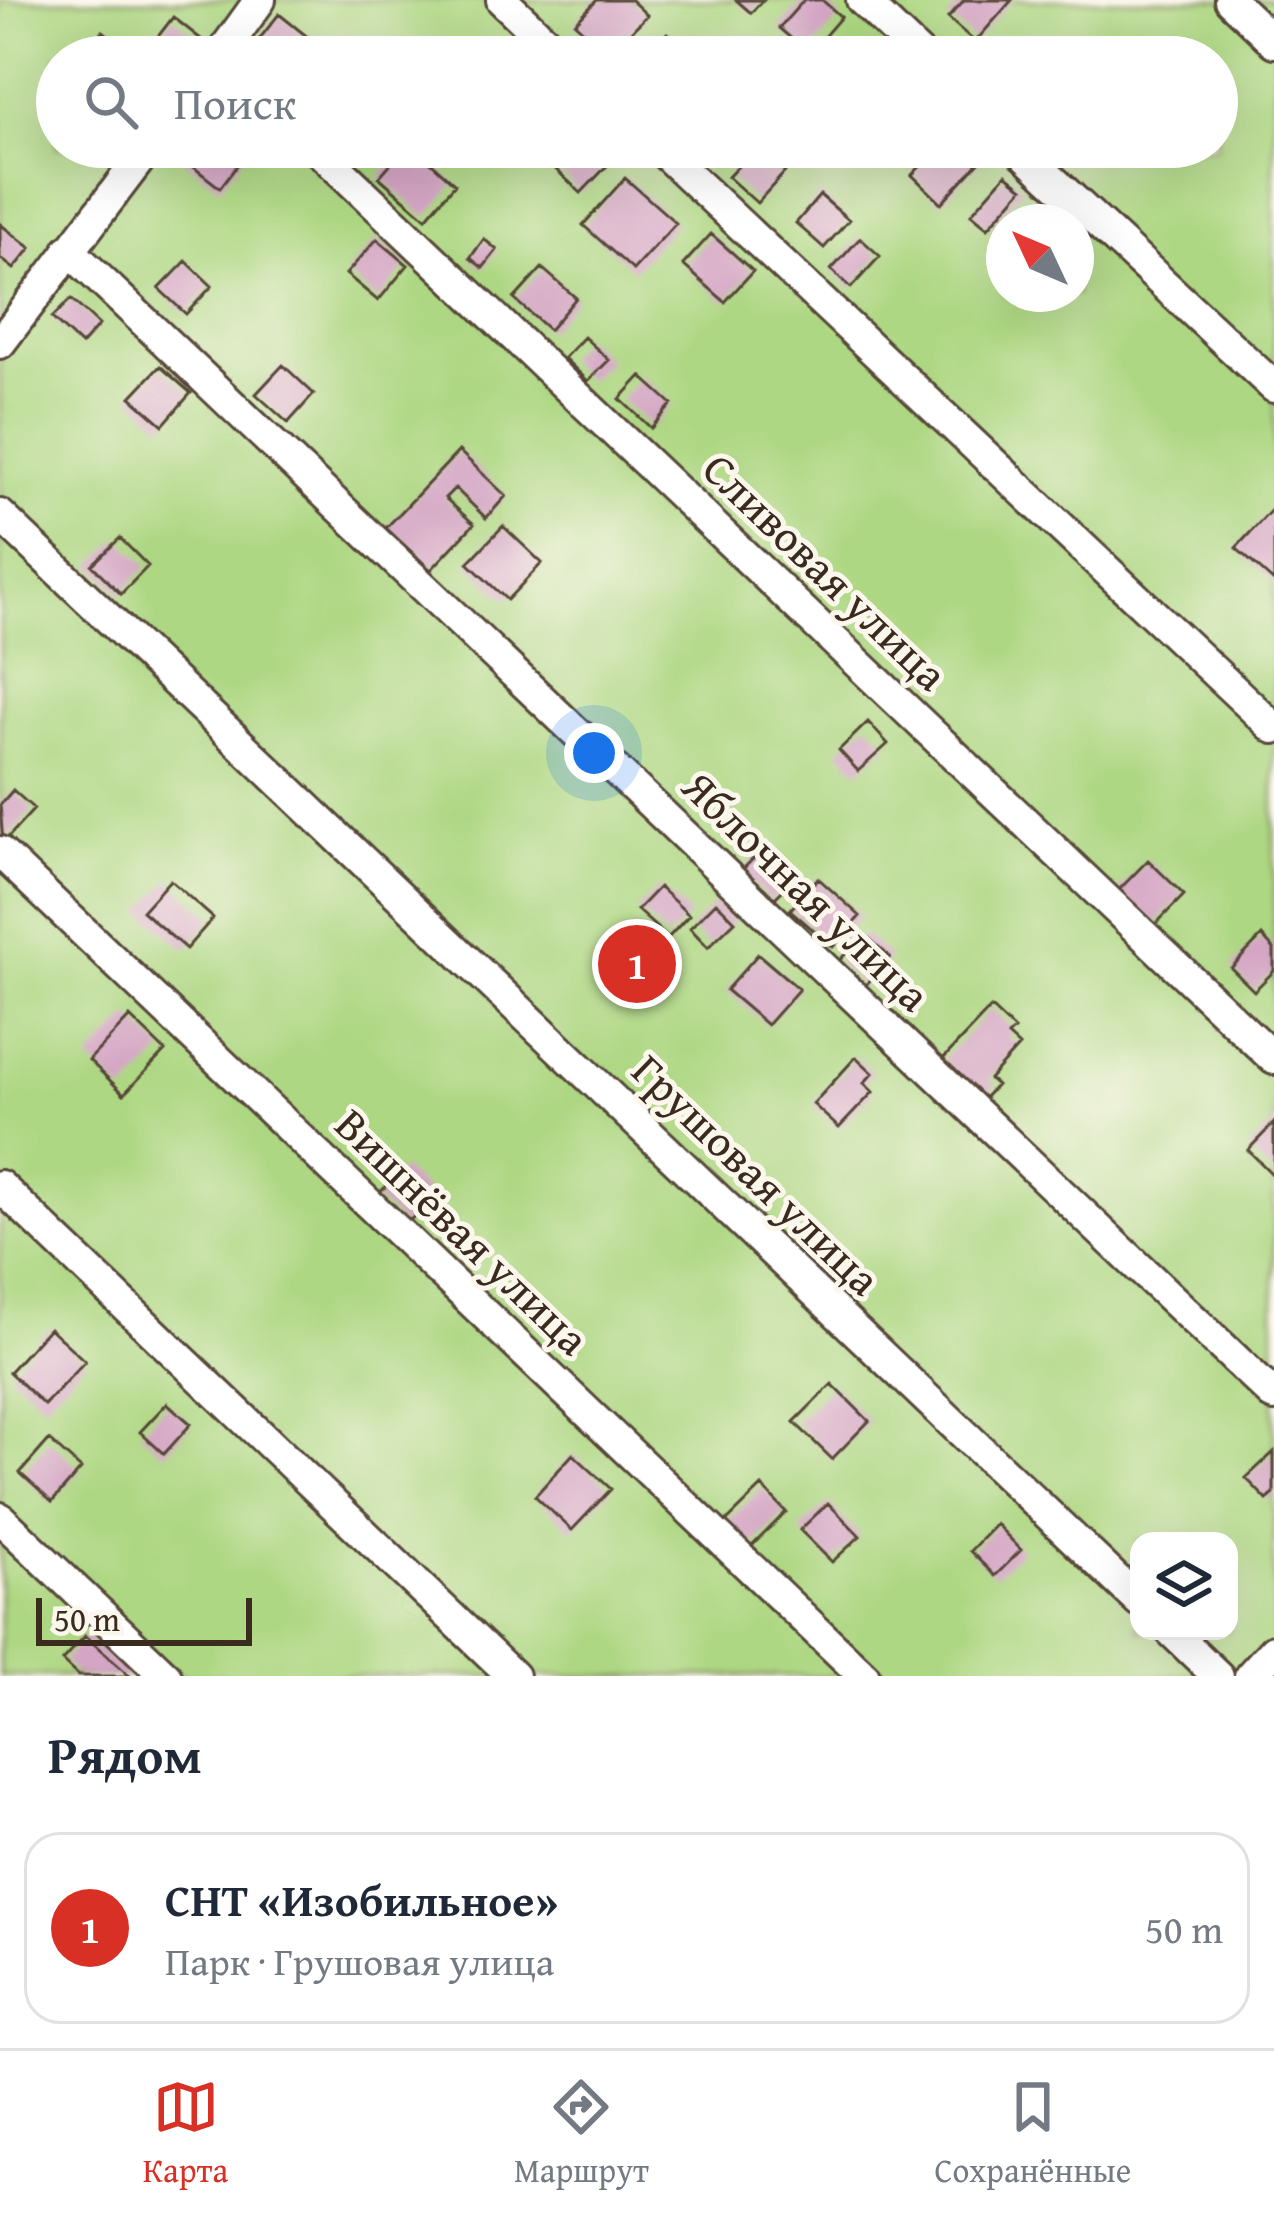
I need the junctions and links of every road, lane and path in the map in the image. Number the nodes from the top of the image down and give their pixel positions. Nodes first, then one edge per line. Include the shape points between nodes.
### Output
1 (260, 0) edge
2 (502, 0) edge
3 (862, 0) edge
4 (1230, 0) edge
5 (235, 36) edge
6 (540, 36) edge
7 (900, 36) edge
8 (1274, 42) edge
9 (133, 168) edge
10 (338, 168) edge
11 (680, 168) edge
12 (1039, 168) edge
13 (69, 250) junction
14 (0, 343) edge
15 (1274, 387) edge
16 (0, 515) edge
17 (1274, 728) edge
18 (0, 852) edge
19 (1274, 1059) edge
20 (0, 1186) edge
21 (1274, 1396) edge
22 (0, 1517) edge
23 (1130, 1592) edge
24 (1180, 1640) edge
25 (1274, 1650) edge
26 (166, 1676) edge
27 (513, 1676) edge
28 (863, 1676) edge
29 (1218, 1676) edge
30 (1250, 1676) edge

1 - 5 street
2 - 6 street
3 - 7 street
4 - 8 street
9 - 13 street
10 - 19 street, Сливовая улица
11 - 17 street
12 - 15 street
13 - 14 street
13 - 21 street, Яблочная улица
16 - 23 street, Грушовая улица
18 - 28 street, Вишнёвая улица
20 - 27 street
22 - 26 street
24 - 29 street
25 - 30 street

